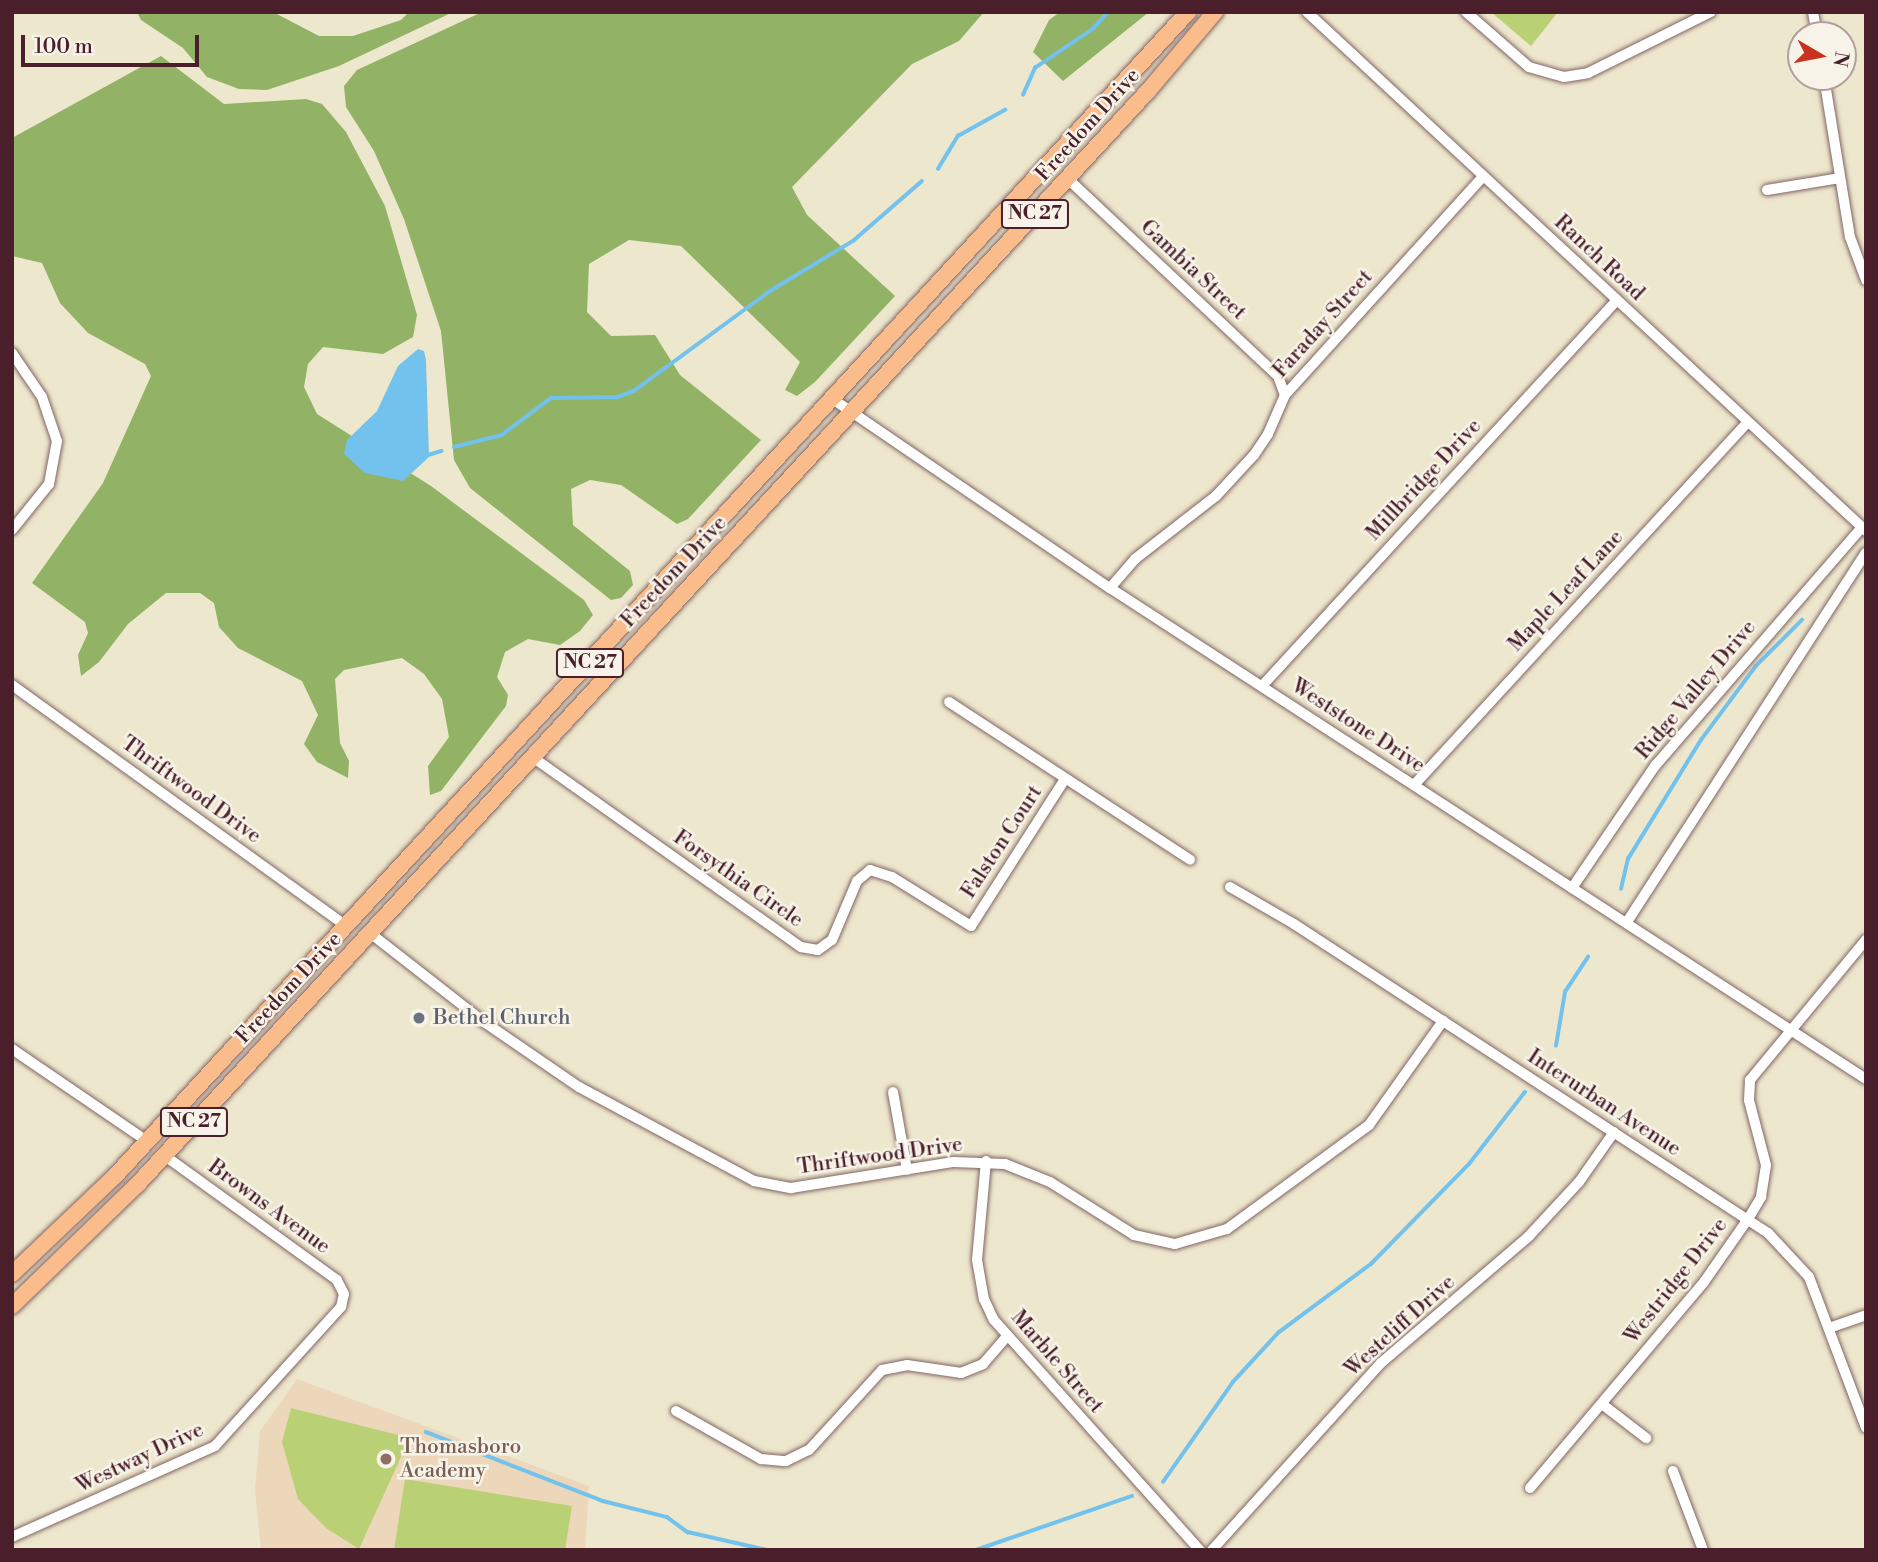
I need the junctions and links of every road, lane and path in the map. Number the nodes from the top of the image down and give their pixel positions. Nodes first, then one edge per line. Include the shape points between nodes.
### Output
1 (1188, 12) edge
2 (1215, 12) edge
3 (1307, 12) edge
4 (1466, 12) edge
5 (1712, 12) edge
6 (1826, 91) edge
7 (1483, 177) junction
8 (1840, 178) junction
9 (1068, 179) junction
10 (1767, 190) dead end
11 (1866, 280) edge
12 (1616, 301) junction
13 (12, 353) edge
14 (1285, 394) junction
15 (834, 400) junction
16 (851, 412) junction
17 (1748, 422) junction
18 (1864, 529) edge
19 (12, 530) edge
20 (1866, 552) edge
21 (1110, 588) junction
22 (12, 685) edge
23 (1262, 686) junction
24 (949, 702) dead end
25 (531, 756) junction
26 (501, 759) junction
27 (1065, 779) junction
28 (1414, 785) junction
29 (1190, 860) dead end
30 (1230, 887) dead end
31 (1572, 888) junction
32 (1627, 922) junction
33 (346, 926) junction
34 (971, 926) joint
35 (370, 933) junction
36 (1866, 940) edge
37 (1443, 1021) junction
38 (1789, 1030) junction
39 (12, 1049) edge
40 (1866, 1079) edge
41 (232, 1081) junction
42 (893, 1092) dead end
43 (1614, 1132) junction
44 (147, 1140) junction
45 (164, 1155) junction
46 (986, 1161) junction
47 (907, 1170) junction
48 (1748, 1219) junction
49 (12, 1274) edge
50 (344, 1294) joint
51 (12, 1306) edge
52 (1866, 1315) edge
53 (1829, 1328) junction
54 (1006, 1338) junction
55 (1602, 1404) junction
56 (676, 1411) dead end
57 (1866, 1428) edge
58 (1646, 1438) dead end
59 (1673, 1471) dead end
60 (1530, 1488) dead end
61 (12, 1537) edge
62 (1200, 1550) edge
63 (1212, 1550) edge
64 (1703, 1550) edge

1 - 15 main road, Freedom Drive / NC 27
2 - 9 main road, Freedom Drive / NC 27
3 - 7 street, Ranch Road
4 - 5 street via 1529,67 1564,77 1588,73
6 - 8 street
7 - 12 street, Ranch Road
7 - 14 street, Faraday Street
8 - 10 street
8 - 11 street via 1853,250
9 - 14 street, Gambia Street via 1278,376
9 - 16 main road, Freedom Drive / NC 27
12 - 17 street, Ranch Road
12 - 23 street, Millbridge Drive
13 - 19 street via 42,397 57,441 49,484
14 - 21 street, Faraday Street via 1254,455 1216,496 1135,559
15 - 16 street, Weststone Drive
15 - 26 main road, Freedom Drive / NC 27
16 - 21 street, Weststone Drive
16 - 25 main road, Freedom Drive / NC 27
17 - 18 street, Ranch Road
17 - 28 street, Maple Leaf Lane
18 - 31 street, Ridge Valley Drive via 1655,766
20 - 32 street
21 - 23 street, Weststone Drive
22 - 33 street, Thriftwood Drive
23 - 28 street, Weststone Drive
24 - 27 street
25 - 34 street, Forsythia Circle via 808,950 818,950 832,940 857,881 870,870 892,877
25 - 35 main road, Freedom Drive / NC 27
26 - 33 main road, Freedom Drive / NC 27
26 - 35 main road via 499,771 485,789 379,907
27 - 29 street
27 - 34 street, Falston Court
28 - 31 street, Weststone Drive
30 - 37 street, Interurban Avenue
31 - 32 street, Weststone Drive
32 - 38 street, Weststone Drive
33 - 41 main road via 342,950 234,1069
33 - 44 main road, Freedom Drive / NC 27
35 - 41 main road, Freedom Drive / NC 27
35 - 47 street, Thriftwood Drive via 579,1087 754,1181 791,1188
36 - 38 street, Westridge Drive
37 - 43 street, Interurban Avenue
37 - 46 street, Thriftwood Drive via 1369,1125 1214,1237 1187,1244 1154,1242 1119,1227 1032,1173
38 - 40 street, Weststone Drive
38 - 48 street, Westridge Drive via 1755,1070 1748,1088 1766,1165 1761,1197
39 - 44 street
41 - 45 main road, Freedom Drive / NC 27
42 - 47 street
43 - 48 street, Interurban Avenue
43 - 63 street, Westcliff Drive via 1579,1182 1529,1236 1381,1363
44 - 49 main road, Freedom Drive / NC 27
45 - 50 street, Browns Avenue via 337,1280
45 - 51 main road, Freedom Drive / NC 27
46 - 47 street, Thriftwood Drive
46 - 54 street, Marble Street via 979,1280 989,1310
48 - 53 street, Interurban Avenue via 1798,1259
48 - 55 street, Westridge Drive via 1704,1282
50 - 61 street, Westway Drive via 338,1312 314,1341 215,1446
52 - 53 street
53 - 57 street, Interurban Avenue
54 - 56 street via 983,1364 961,1373 907,1364 882,1370 809,1450 786,1461 761,1459
54 - 62 street, Marble Street
55 - 58 street
55 - 60 street, Westridge Drive
59 - 64 street

